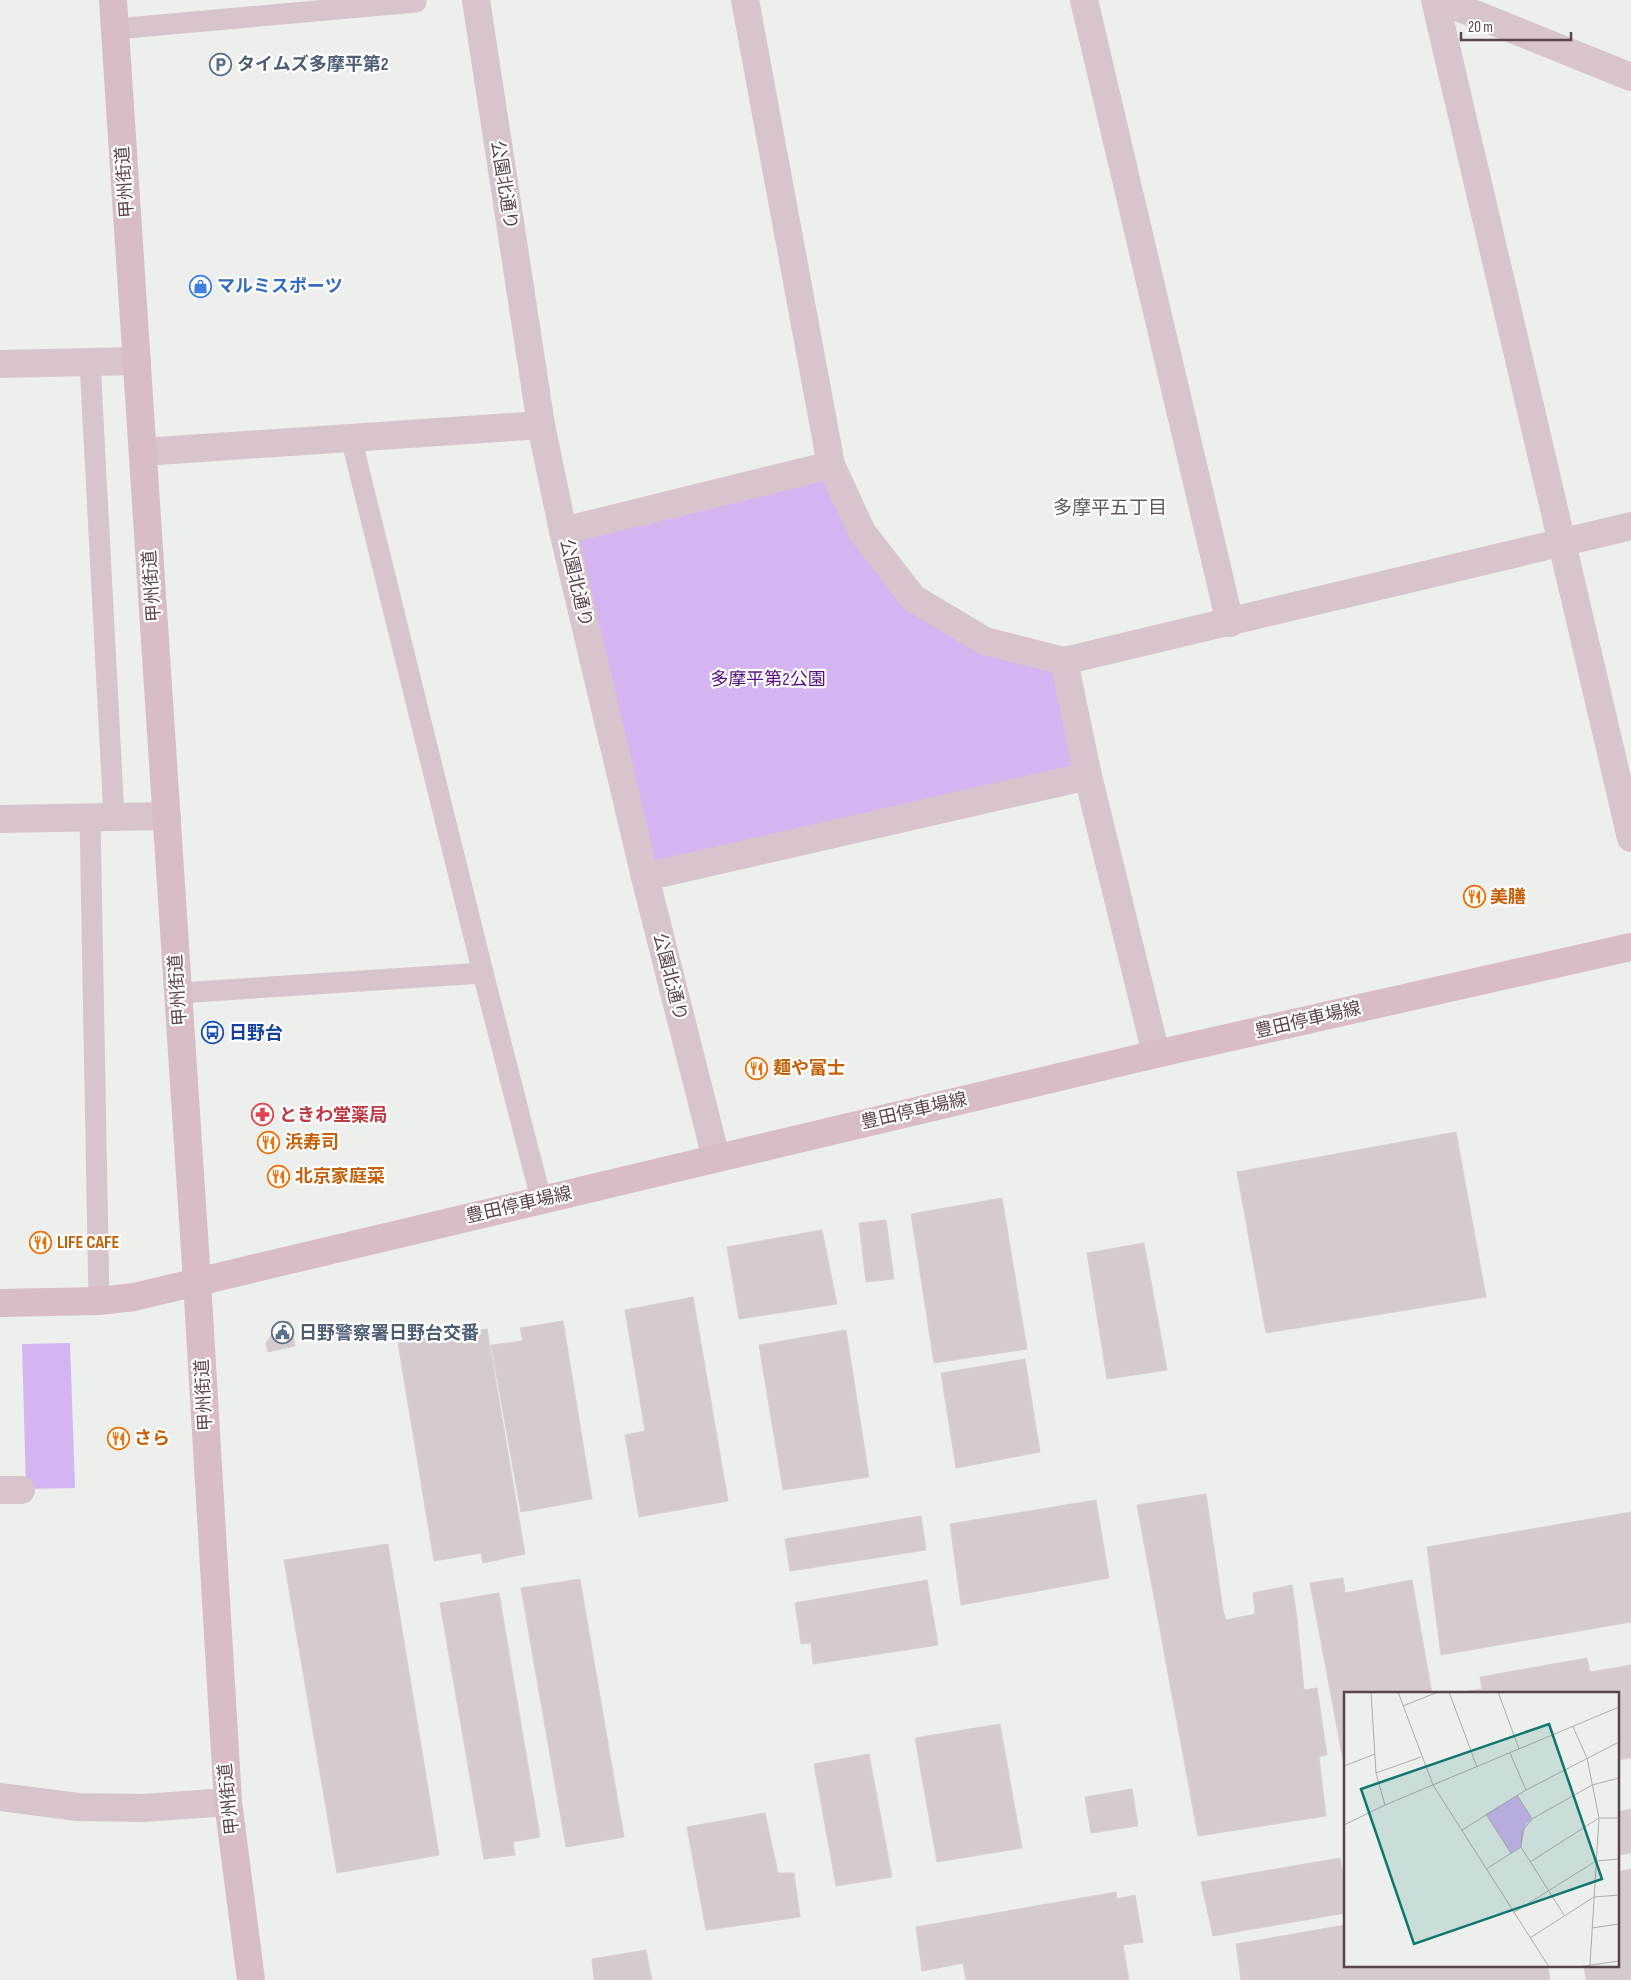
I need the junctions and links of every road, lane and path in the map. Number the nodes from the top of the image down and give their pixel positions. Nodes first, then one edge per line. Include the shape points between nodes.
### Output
1 (113, 0) edge
2 (476, 0) edge
3 (745, 0) edge
4 (1084, 0) edge
5 (1435, 0) edge
6 (1440, 0) edge
7 (416, 2) dead end
8 (115, 29) junction
9 (1631, 77) edge
10 (137, 361) junction
11 (90, 362) junction
12 (0, 364) edge
13 (541, 425) junction
14 (351, 438) junction
15 (143, 452) junction
16 (831, 465) junction
17 (1631, 526) edge
18 (564, 531) junction
19 (1562, 544) junction
20 (1230, 623) junction
21 (1064, 661) junction
22 (1088, 776) junction
23 (167, 816) junction
24 (102, 817) junction
25 (0, 819) edge
26 (1631, 838) edge
27 (645, 877) junction
28 (1631, 947) edge
29 (483, 973) junction
30 (178, 993) junction
31 (1156, 1054) junction
32 (716, 1158) junction
33 (541, 1199) junction
34 (197, 1281) junction
35 (99, 1301) junction
36 (0, 1303) edge
37 (0, 1797) edge
38 (228, 1802) junction
39 (252, 1980) edge

1 - 8 main road, 甲州街道
2 - 13 street, 公園北通り
3 - 16 street
4 - 20 street
5 - 19 street
6 - 9 street
7 - 8 lane
8 - 10 main road, 甲州街道
10 - 11 street
10 - 15 main road, 甲州街道
11 - 12 street
11 - 24 lane
13 - 14 street
13 - 18 street, 公園北通り
14 - 15 street
14 - 29 lane
15 - 23 main road, 甲州街道
16 - 18 street
16 - 21 street via 862,532 914,598 985,641
17 - 19 street
18 - 27 street, 公園北通り
19 - 20 street
19 - 26 street
20 - 21 street
21 - 22 street
22 - 27 street
22 - 31 street
23 - 24 street
23 - 30 main road, 甲州街道
24 - 25 street
24 - 35 lane
27 - 32 street, 公園北通り
28 - 31 main road, 豊田停車場線
29 - 30 lane
29 - 33 lane
30 - 34 main road, 甲州街道
31 - 32 main road, 豊田停車場線
32 - 33 main road, 豊田停車場線
33 - 34 main road, 豊田停車場線
34 - 35 main road, 豊田停車場線 via 134,1297
34 - 38 main road, 甲州街道
35 - 36 main road, 豊田停車場線
37 - 38 street via 78,1807 143,1808
38 - 39 main road, 甲州街道

